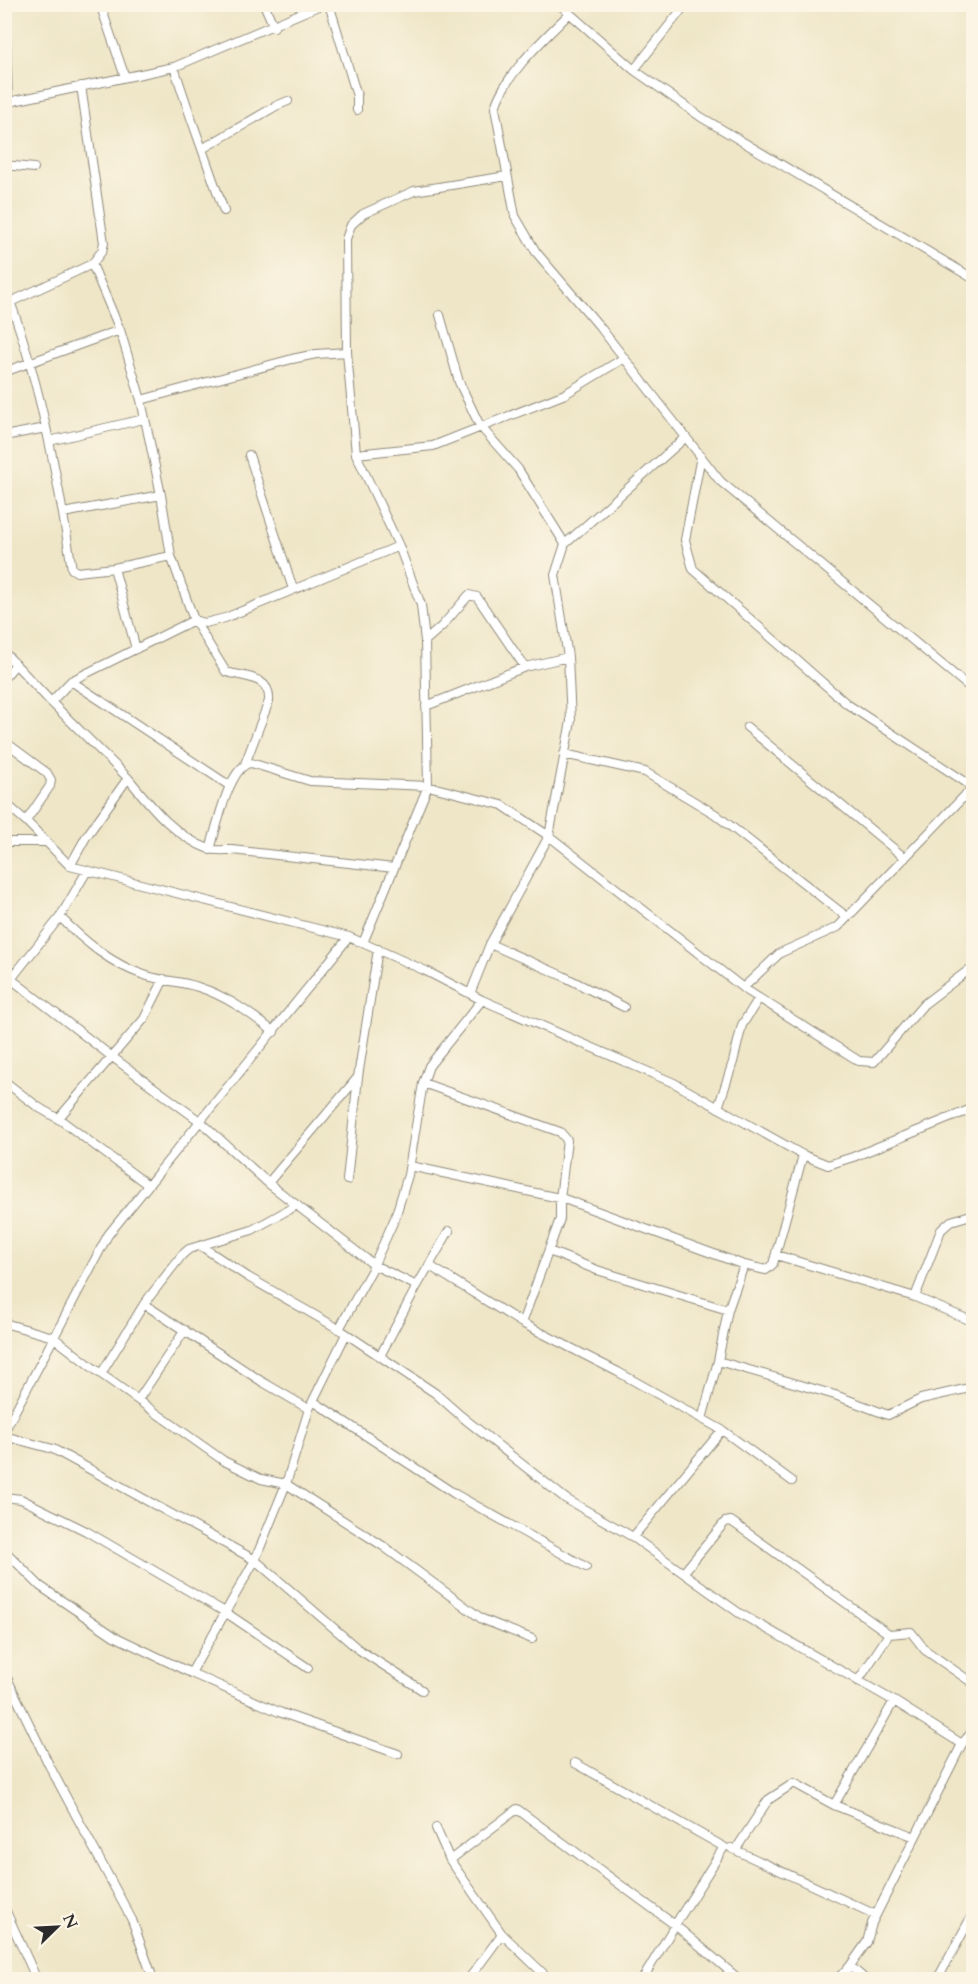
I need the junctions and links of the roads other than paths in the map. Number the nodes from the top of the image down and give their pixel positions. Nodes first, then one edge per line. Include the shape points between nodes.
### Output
1 (5, 4) edge
2 (100, 4) edge
3 (264, 4) edge
4 (323, 4) edge
5 (329, 4) edge
6 (559, 4) edge
7 (686, 4) edge
8 (569, 14) junction
9 (274, 27) junction
10 (174, 67) junction
11 (634, 70) junction
12 (125, 77) junction
13 (81, 86) junction
14 (288, 101) dead end
15 (6, 103) edge
16 (357, 110) dead end
17 (202, 148) junction
18 (4, 165) edge
19 (34, 168) dead end
20 (507, 176) junction
21 (224, 212) dead end
22 (92, 264) junction
23 (974, 279) edge
24 (4, 285) edge
25 (8, 303) edge
26 (440, 315) dead end
27 (120, 330) junction
28 (347, 352) junction
29 (624, 358) junction
30 (29, 363) junction
31 (4, 372) edge
32 (141, 400) junction
33 (144, 419) junction
34 (480, 426) junction
35 (46, 428) junction
36 (4, 436) edge
37 (686, 437) junction
38 (49, 441) junction
39 (249, 454) dead end
40 (356, 454) junction
41 (701, 456) junction
42 (161, 495) junction
43 (63, 513) junction
44 (565, 544) junction
45 (399, 546) junction
46 (171, 556) junction
47 (114, 568) junction
48 (293, 590) junction
49 (194, 620) junction
50 (425, 641) junction
51 (136, 649) junction
52 (4, 652) edge
53 (568, 657) junction
54 (16, 664) junction
55 (525, 668) junction
56 (4, 678) edge
57 (71, 681) junction
58 (974, 691) edge
59 (51, 702) junction
60 (426, 706) junction
61 (747, 727) dead end
62 (4, 741) edge
63 (564, 754) junction
64 (245, 764) junction
65 (128, 778) junction
66 (230, 786) junction
67 (428, 786) junction
68 (973, 787) edge
69 (4, 802) edge
70 (26, 821) junction
71 (549, 836) junction
72 (4, 842) edge
73 (46, 842) junction
74 (210, 850) junction
75 (905, 858) junction
76 (70, 866) junction
77 (394, 868) junction
78 (87, 871) junction
79 (60, 917) junction
80 (847, 917) junction
81 (349, 937) junction
82 (363, 943) junction
83 (490, 944) junction
84 (378, 949) junction
85 (974, 966) edge
86 (164, 979) junction
87 (11, 980) junction
88 (4, 988) edge
89 (743, 988) junction
90 (470, 994) junction
91 (759, 998) junction
92 (482, 1000) junction
93 (624, 1007) dead end
94 (274, 1032) junction
95 (111, 1056) junction
96 (358, 1077) junction
97 (4, 1081) edge
98 (423, 1083) junction
99 (718, 1108) junction
100 (974, 1108) edge
101 (58, 1119) junction
102 (201, 1122) junction
103 (803, 1155) junction
104 (410, 1166) junction
105 (347, 1180) dead end
106 (268, 1182) junction
107 (148, 1185) junction
108 (560, 1199) junction
109 (297, 1205) junction
110 (974, 1214) edge
111 (449, 1231) dead end
112 (201, 1246) junction
113 (549, 1251) junction
114 (776, 1255) junction
115 (374, 1265) junction
116 (744, 1265) junction
117 (430, 1266) junction
118 (417, 1286) junction
119 (915, 1297) junction
120 (144, 1304) junction
121 (728, 1310) junction
122 (4, 1321) edge
123 (974, 1322) edge
124 (522, 1323) junction
125 (185, 1330) junction
126 (343, 1331) junction
127 (53, 1337) junction
128 (380, 1356) junction
129 (718, 1361) junction
130 (101, 1374) junction
131 (974, 1387) edge
132 (138, 1400) junction
133 (311, 1405) junction
134 (702, 1419) junction
135 (722, 1430) junction
136 (4, 1434) edge
137 (792, 1481) dead end
138 (286, 1484) junction
139 (4, 1497) edge
140 (633, 1537) junction
141 (4, 1550) edge
142 (255, 1560) junction
143 (586, 1567) dead end
144 (684, 1572) junction
145 (225, 1612) junction
146 (889, 1634) junction
147 (532, 1640) dead end
148 (308, 1668) dead end
149 (4, 1672) edge
150 (191, 1673) junction
151 (858, 1681) junction
152 (974, 1684) edge
153 (422, 1690) dead end
154 (894, 1701) junction
155 (974, 1729) edge
156 (962, 1744) junction
157 (398, 1754) dead end
158 (574, 1763) dead end
159 (834, 1806) junction
160 (436, 1828) dead end
161 (915, 1837) junction
162 (724, 1847) junction
163 (736, 1849) junction
164 (450, 1860) junction
165 (4, 1907) edge
166 (974, 1912) edge
167 (876, 1914) junction
168 (675, 1925) junction
169 (502, 1934) junction
170 (850, 1966) junction
171 (545, 1978) edge
172 (37, 1980) edge
173 (151, 1980) edge
174 (468, 1980) edge
175 (642, 1980) edge
176 (740, 1980) edge
177 (836, 1980) edge
178 (866, 1980) edge
179 (937, 1980) edge

1 - 15 street
2 - 12 street
3 - 9 street
4 - 9 street
5 - 16 street via 357,96
6 - 8 street
7 - 11 street
8 - 11 street
8 - 20 street via 531,52 498,94 495,108
9 - 10 street
10 - 12 street
10 - 17 street
11 - 23 street via 701,117
12 - 13 street
13 - 15 street
13 - 22 street via 104,243
14 - 17 street
17 - 21 street
18 - 19 street
20 - 28 street via 414,190 363,214 351,225 346,239
20 - 29 street via 515,216 536,252
22 - 25 street
22 - 27 street
24 - 25 street
25 - 30 street
26 - 34 street via 459,382
27 - 30 street
27 - 32 street
28 - 32 street via 292,359
28 - 40 street
29 - 34 street via 565,394
29 - 37 street
30 - 31 street
30 - 35 street
32 - 33 street
33 - 38 street
33 - 42 street
34 - 40 street via 433,446
34 - 44 street via 518,469
35 - 36 street
35 - 38 street
37 - 41 street
37 - 44 street
38 - 43 street
39 - 48 street
40 - 45 street
41 - 58 street via 720,481
41 - 68 street via 685,540 693,568 847,704
42 - 43 street
42 - 46 street
43 - 47 street via 74,571
44 - 53 street via 555,575
45 - 48 street
45 - 50 street via 421,605
46 - 47 street
46 - 49 street
47 - 51 street
48 - 49 street via 225,618
49 - 51 street
49 - 64 street via 226,672 255,678 266,685 269,701
50 - 55 street via 473,595
50 - 60 street
51 - 57 street
52 - 54 street
53 - 55 street
53 - 63 street via 571,721
54 - 56 street
54 - 59 street
55 - 60 street
57 - 59 street
57 - 66 street
59 - 65 street
60 - 67 street
61 - 75 street
62 - 70 street via 51,780
63 - 71 street
63 - 80 street via 645,771 715,814
64 - 66 street
64 - 67 street via 310,781
65 - 74 street via 180,834
65 - 76 street
66 - 74 street
67 - 71 street via 502,805
67 - 77 street
68 - 75 street
69 - 70 street
70 - 73 street
71 - 83 street
71 - 89 street
72 - 73 street
73 - 76 street
74 - 77 street
75 - 80 street
76 - 78 street
77 - 82 street
78 - 79 street
78 - 81 street
79 - 86 street via 109,958 144,975
79 - 87 street
80 - 89 street via 838,927 780,953
81 - 82 street
81 - 94 street
82 - 84 street
83 - 90 street
83 - 93 street
84 - 90 street
84 - 96 street
85 - 91 street via 924,1004 874,1062 859,1061
86 - 94 street via 220,996
86 - 95 street via 144,1019
87 - 88 street
87 - 95 street
89 - 91 street
90 - 92 street
91 - 99 street via 742,1025
92 - 98 street via 429,1066
92 - 99 street via 674,1083
94 - 102 street
95 - 101 street
95 - 102 street
96 - 105 street
96 - 106 street
97 - 101 street
98 - 104 street
98 - 108 street via 560,1132 567,1140
99 - 103 street
100 - 103 street via 828,1165
101 - 107 street
102 - 106 street
102 - 107 street
103 - 114 street
104 - 108 street
104 - 115 street via 395,1218
106 - 109 street
107 - 127 street via 108,1235
108 - 113 street via 560,1220
108 - 116 street
109 - 112 street via 252,1230
109 - 115 street
110 - 119 street via 951,1221 941,1230
111 - 117 street
112 - 120 street via 182,1255
112 - 126 street
113 - 121 street via 597,1270
113 - 124 street
114 - 116 street via 766,1270
114 - 119 street
115 - 118 street
115 - 126 street
116 - 121 street
117 - 118 street
117 - 124 street
118 - 128 street
119 - 123 street
120 - 125 street
120 - 130 street
121 - 129 street
122 - 127 street
124 - 134 street
125 - 132 street
125 - 133 street via 261,1381
126 - 128 street
126 - 133 street
127 - 130 street
127 - 136 street
128 - 140 street via 435,1393 566,1499
129 - 131 street via 835,1395 888,1415 921,1399
129 - 134 street
130 - 132 street
132 - 138 street via 224,1461 261,1479
133 - 138 street
133 - 143 street via 455,1494
134 - 135 street
135 - 137 street
135 - 140 street
136 - 142 street via 53,1449
138 - 142 street
138 - 147 street via 383,1546 482,1619
139 - 145 street via 21,1499 86,1531
140 - 144 street
141 - 150 street via 40,1586 114,1636
142 - 145 street
142 - 153 street via 358,1649
144 - 146 street via 725,1522 731,1521
144 - 151 street via 739,1613
145 - 148 street
145 - 150 street
146 - 151 street
146 - 152 street via 911,1632 925,1650
149 - 173 street via 132,1920
150 - 157 street via 279,1712
151 - 154 street
154 - 156 street
154 - 159 street
155 - 156 street
156 - 161 street
158 - 162 street
159 - 161 street
159 - 163 street via 794,1783 768,1800
160 - 164 street
161 - 167 street
162 - 163 street
162 - 168 street
163 - 167 street
164 - 168 street via 517,1809
164 - 169 street
165 - 172 street
166 - 179 street
167 - 170 street via 867,1942
168 - 175 street
168 - 176 street
169 - 171 street
169 - 174 street
170 - 177 street
170 - 178 street

